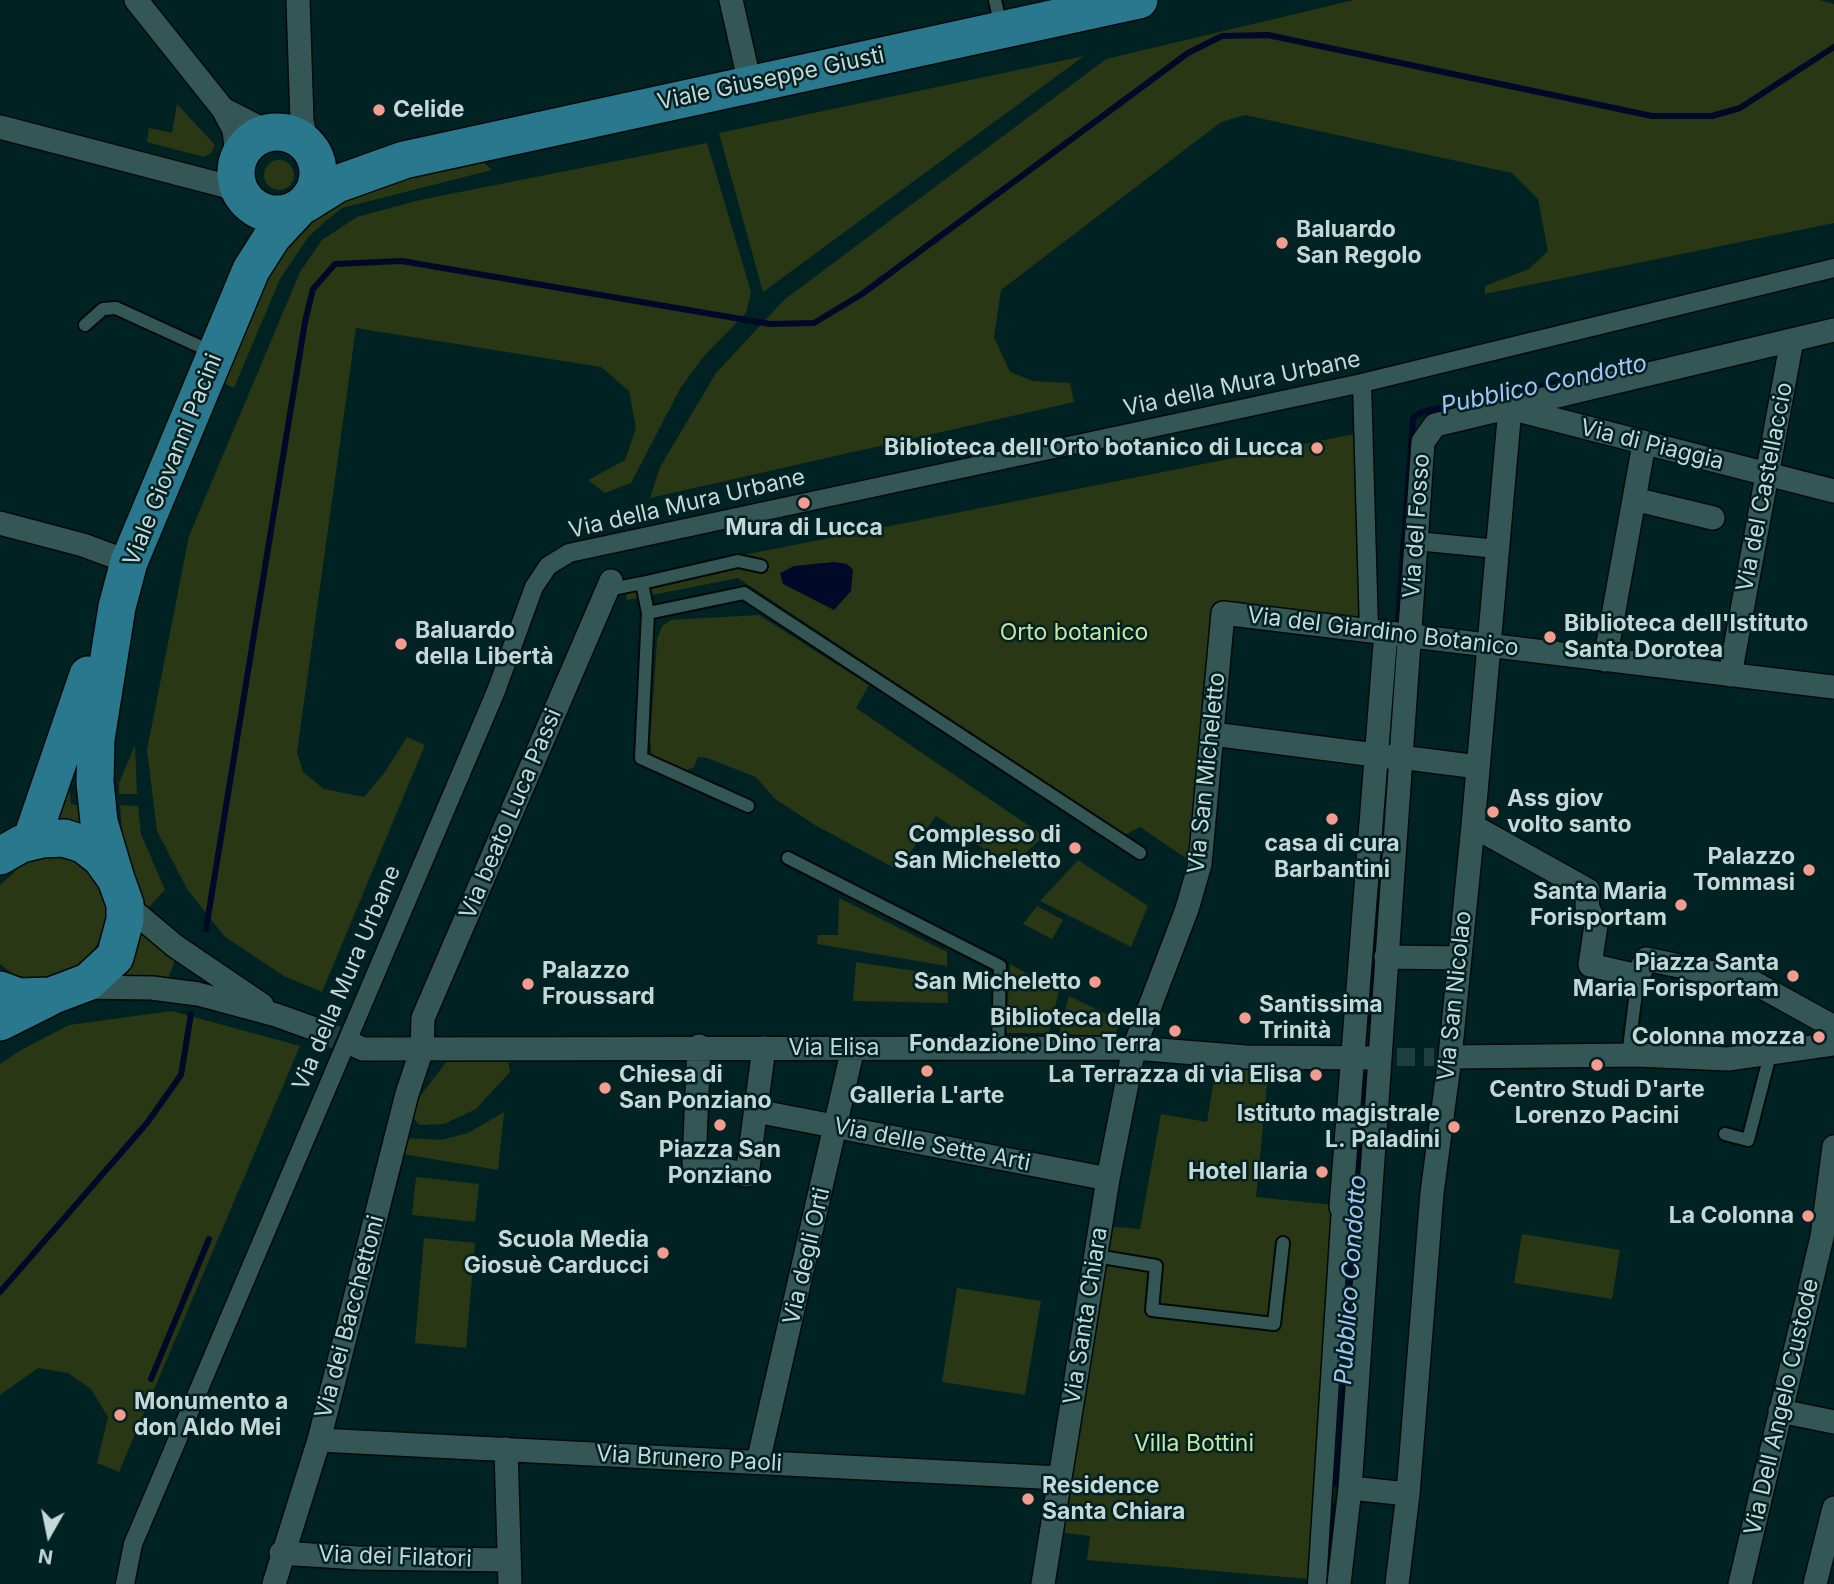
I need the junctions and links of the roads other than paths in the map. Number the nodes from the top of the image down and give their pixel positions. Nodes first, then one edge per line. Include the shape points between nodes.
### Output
1 (136, 0) edge
2 (298, 0) edge
3 (731, 0) edge
4 (1139, 0) edge
5 (998, 15) edge
6 (750, 84) junction
7 (223, 109) junction
8 (0, 127) edge
9 (270, 133) junction
10 (310, 150) junction
11 (404, 160) junction
12 (241, 184) junction
13 (302, 206) junction
14 (1834, 268) edge
15 (232, 315) junction
16 (85, 325) dead end
17 (1834, 330) edge
18 (1792, 340) junction
19 (216, 354) junction
20 (1362, 383) junction
21 (1510, 408) junction
22 (1644, 444) junction
23 (1766, 474) junction
24 (1834, 491) edge
25 (1634, 499) junction
26 (1713, 518) dead end
27 (0, 523) edge
28 (1416, 541) junction
29 (1498, 549) junction
30 (130, 562) junction
31 (761, 566) dead end
32 (642, 583) junction
33 (609, 585) joint
34 (117, 607) junction
35 (648, 613) junction
36 (1223, 613) joint
37 (1392, 633) junction
38 (1490, 645) junction
39 (1605, 660) junction
40 (1730, 675) junction
41 (1834, 687) edge
42 (1213, 734) junction
43 (1388, 756) junction
44 (1478, 767) junction
45 (748, 806) dead end
46 (1473, 826) junction
47 (15, 849) edge
48 (1140, 853) dead end
49 (788, 858) dead end
50 (121, 892) junction
51 (1386, 957) junction
52 (1458, 958) junction
53 (1638, 976) junction
54 (0, 990) edge
55 (64, 992) junction
56 (276, 1015) junction
57 (0, 1022) edge
58 (1834, 1027) edge
59 (316, 1029) tunnel mouth
60 (1834, 1044) edge
61 (354, 1045) tunnel mouth
62 (699, 1046) junction
63 (764, 1048) junction
64 (853, 1048) junction
65 (998, 1048) junction
66 (1134, 1048) junction
67 (422, 1049) junction
68 (1771, 1051) junction
69 (1628, 1056) junction
70 (1389, 1057) junction
71 (1442, 1057) junction
72 (1352, 1059) junction
73 (756, 1111) junction
74 (837, 1127) junction
75 (1725, 1134) dead end
76 (1834, 1147) edge
77 (1108, 1179) junction
78 (1341, 1208) joint
79 (1283, 1243) dead end
80 (1096, 1256) junction
81 (1780, 1411) junction
82 (1834, 1422) edge
83 (319, 1440) junction
84 (506, 1449) junction
85 (758, 1462) junction
86 (1060, 1478) junction
87 (1322, 1485) junction
88 (1350, 1488) junction
89 (1408, 1494) junction
90 (1834, 1508) edge
91 (281, 1553) junction
92 (509, 1560) junction
93 (125, 1584) edge
94 (274, 1584) edge
95 (510, 1584) edge
96 (1043, 1584) edge
97 (1317, 1584) edge
98 (1339, 1584) edge
99 (1397, 1584) edge
100 (1740, 1584) edge
101 (1815, 1584) edge

1 - 7 street
2 - 10 street via 302,121
3 - 6 street
4 - 5 main road, Viale Giuseppe Giusti
5 - 6 main road, Viale Giuseppe Giusti
6 - 11 main road, Viale Giuseppe Giusti
7 - 9 street
7 - 12 street via 234,130
8 - 12 street
9 - 10 main road via 290,134
9 - 12 main road via 253,140
10 - 11 main road, Viale Giuseppe Giusti via 344,162
10 - 13 main road via 317,164 317,186
11 - 13 main road, Viale Giuseppe Giusti via 337,184
12 - 13 main road via 264,212 288,213
12 - 15 main road, Viale Giovanni Pacini via 250,230
13 - 15 main road, Viale Giovanni Pacini via 285,221 254,264
14 - 20 street, Via della Mura Urbane
15 - 19 main road, Viale Giovanni Pacini
16 - 19 lane via 103,309 116,308
17 - 18 street, Via del Fosso
18 - 21 street, Via del Fosso
18 - 23 street, Via del Castellaccio
19 - 30 main road, Viale Giovanni Pacini
20 - 37 street
20 - 93 street, Via della Mura Urbane via 569,553 548,566 534,587 496,691 133,1545
21 - 22 street, Via di Piaggia
21 - 28 street, Via del Fosso via 1428,430 1423,442
21 - 29 street, Via San Nicolao
22 - 23 street, Via di Piaggia
22 - 25 street
23 - 24 street, Via di Piaggia
23 - 40 street, Via del Castellaccio
25 - 26 street
25 - 39 street
27 - 30 street
28 - 29 street, Via del Fosso
28 - 37 street, Via del Fosso
29 - 38 street, Via San Nicolao
30 - 34 main road, Viale Giovanni Pacini
31 - 32 lane via 738,561
32 - 33 lane
32 - 35 lane
33 - 67 street, Via beato Luca Passi via 423,1018
34 - 47 main road
34 - 50 main road via 96,739 94,782 103,841
35 - 45 lane via 641,758
35 - 48 lane via 744,593
36 - 37 street, Via del Giardino Botanico
36 - 42 street, Via San Micheletto
37 - 38 street, Via del Giardino Botanico
37 - 43 street, Via del Fosso
38 - 39 street, Via del Giardino Botanico
38 - 44 street, Via San Nicolao
39 - 40 street, Via del Giardino Botanico
40 - 41 street, Via del Giardino Botanico
42 - 43 street
42 - 66 street, Via San Micheletto via 1200,864 1188,909
43 - 44 street
43 - 51 street, Via del Fosso
43 - 72 street, Via del Fosso
44 - 46 street, Via San Nicolao
46 - 52 street, Via San Nicolao
46 - 53 street via 1588,890 1587,906 1596,926 1590,965
47 - 50 main road via 55,838 83,844 101,858
49 - 65 lane via 1000,967
50 - 55 main road via 121,942 114,957 97,975
50 - 56 street via 175,946
51 - 52 street
51 - 70 street, Via del Fosso
52 - 71 street, Via San Nicolao
53 - 58 street via 1646,959 1751,981
53 - 69 lane
54 - 55 main road via 19,997
55 - 56 street via 172,990
55 - 57 main road
56 - 59 street
60 - 68 street
61 - 67 street, Via Elisa
62 - 63 street, Via Elisa
62 - 67 street, Via Elisa
62 - 73 street via 694,1163 747,1175
63 - 64 street, Via Elisa
63 - 73 street
64 - 65 street, Via Elisa
64 - 74 street, Via degli Orti
65 - 66 street, Via Elisa
66 - 72 street, Via Elisa
66 - 77 street, Via Santa Chiara
67 - 83 street, Via dei Bacchettoni
68 - 69 street via 1727,1059
68 - 75 lane via 1748,1140
69 - 71 street
70 - 72 street, Via Elisa
70 - 88 street, Via del Fosso
71 - 89 street, Via San Nicolao
72 - 78 street, Via del Fosso
73 - 74 street, Via delle Sette Arti
74 - 77 street, Via delle Sette Arti
74 - 85 street, Via degli Orti
76 - 81 street, Via Dell Angelo Custode via 1822,1237
77 - 80 street, Via Santa Chiara
78 - 87 street, Via del Fosso
79 - 80 lane via 1274,1324 1152,1310 1156,1266
80 - 86 street, Via Santa Chiara
81 - 82 street
81 - 100 street, Via Dell Angelo Custode
83 - 84 street, Via Brunero Paoli
83 - 91 street, Via dei Bacchettoni
84 - 85 street, Via Brunero Paoli
84 - 92 street
85 - 86 street, Via Brunero Paoli
86 - 96 street, Via Santa Chiara
87 - 88 street
87 - 97 street, Via del Fosso
88 - 89 street
88 - 98 street, Via del Fosso
89 - 99 street, Via San Nicolao
90 - 101 street
91 - 92 street, Via dei Filatori
91 - 94 street, Via dei Bacchettoni
92 - 95 street

